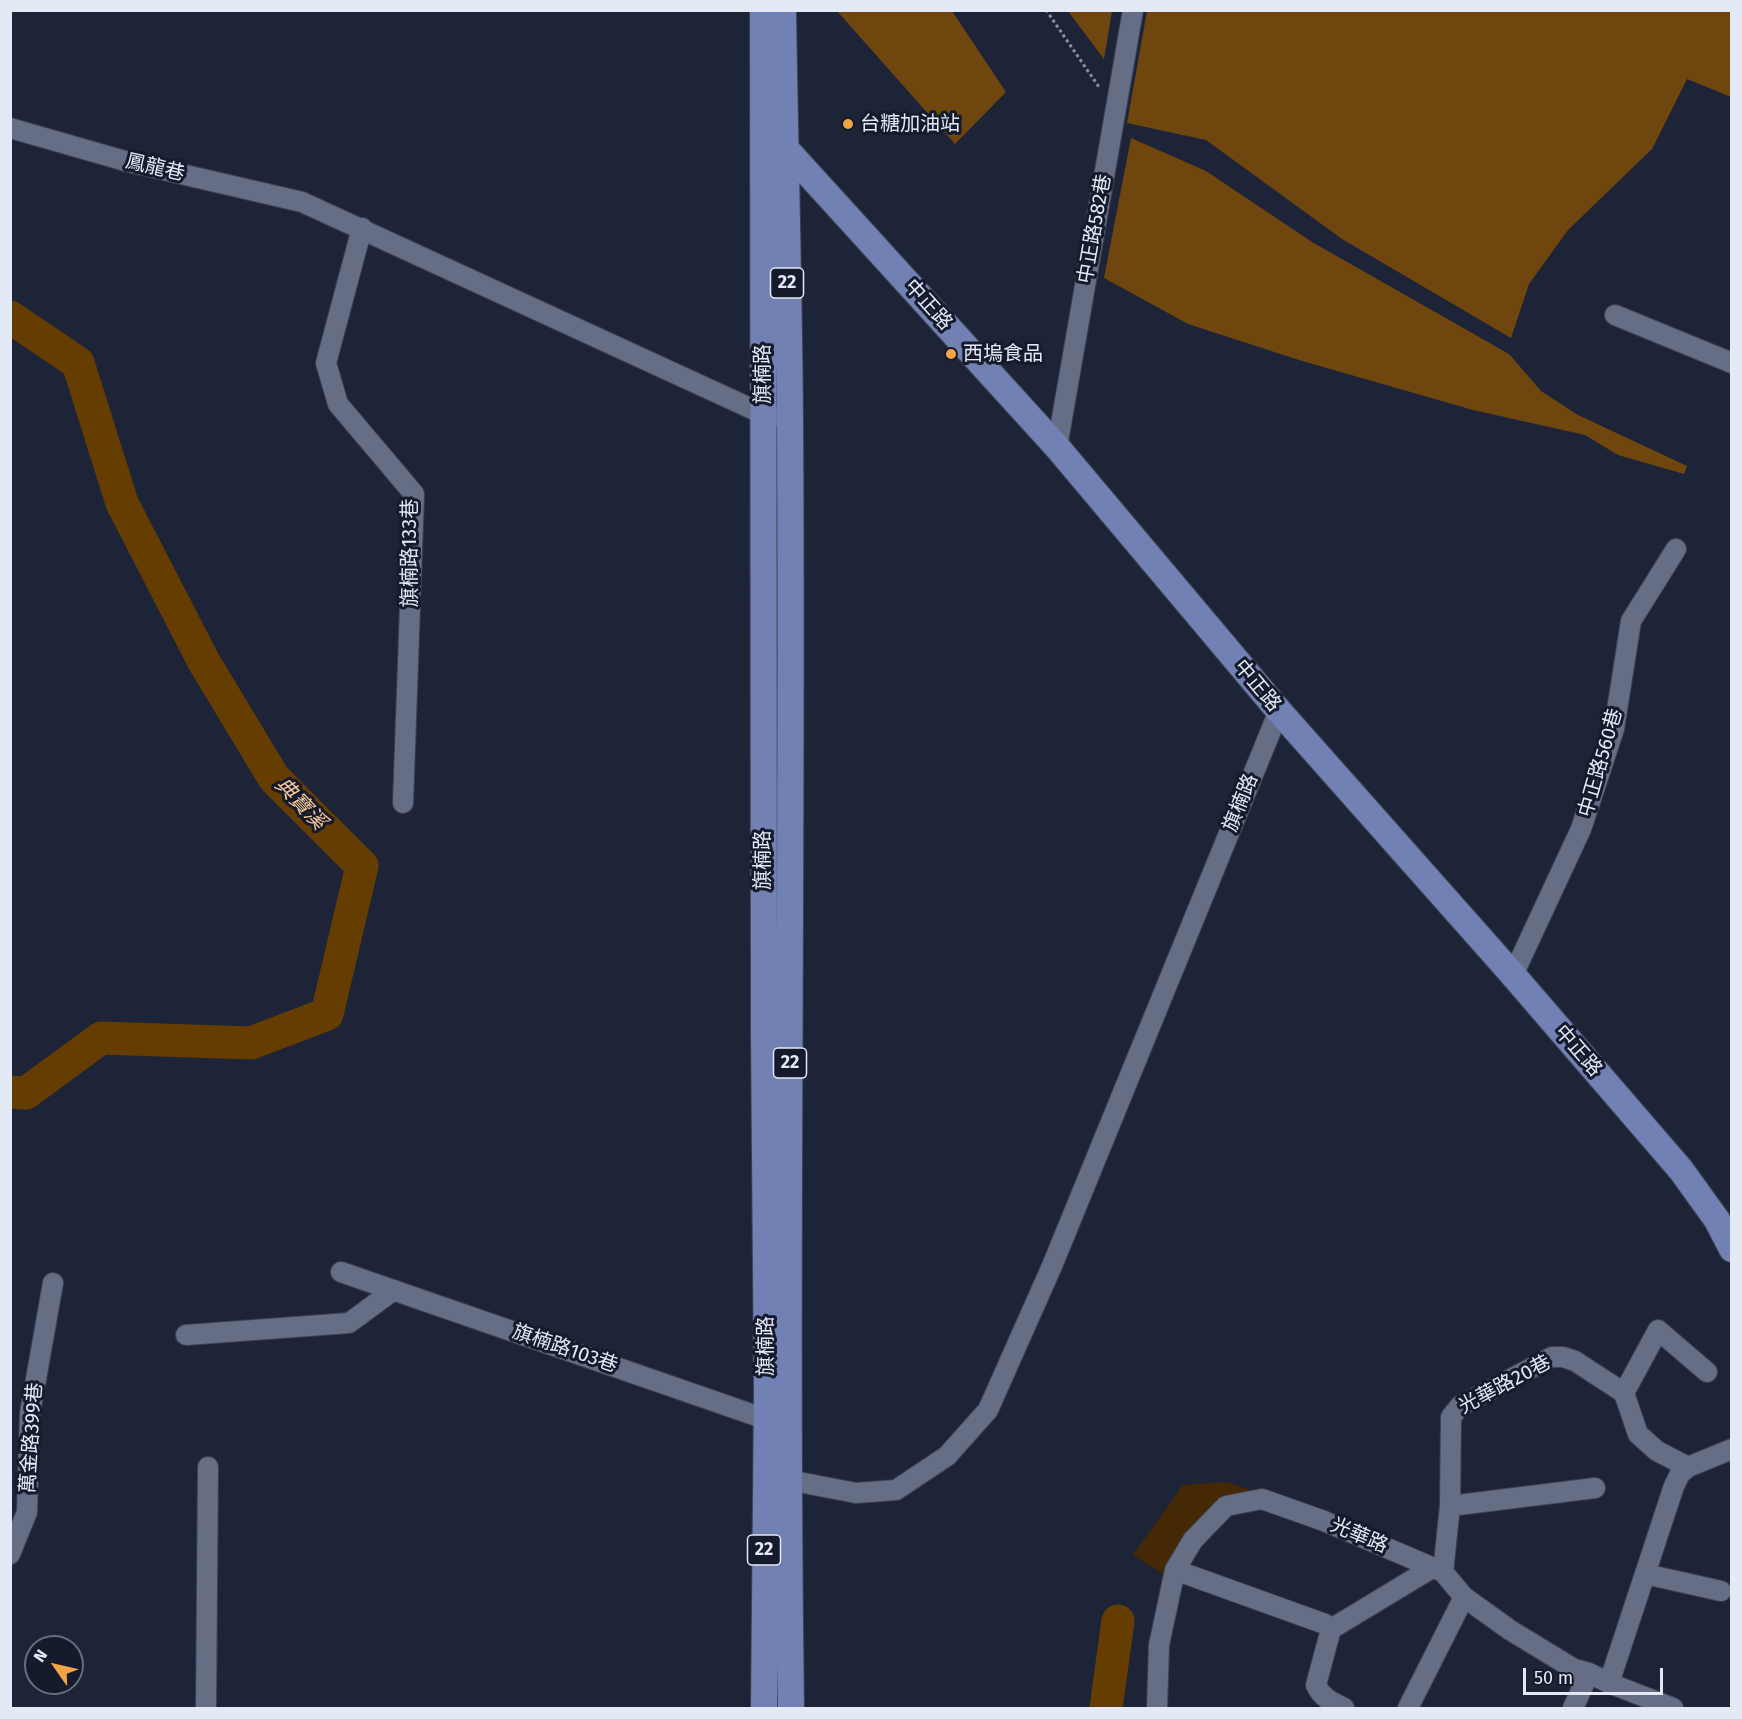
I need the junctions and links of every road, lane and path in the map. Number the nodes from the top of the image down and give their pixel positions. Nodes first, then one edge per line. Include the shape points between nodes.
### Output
1 (762, 10) edge
2 (783, 10) edge
3 (1046, 10) edge
4 (1133, 10) edge
5 (1116, 111) junction
6 (10, 128) edge
7 (774, 149) junction
8 (362, 228) junction
9 (1615, 315) dead end
10 (1731, 363) edge
11 (763, 414) junction
12 (790, 418) junction
13 (1057, 447) junction
14 (1676, 549) dead end
15 (1279, 711) junction
16 (403, 802) dead end
17 (1513, 975) junction
18 (1731, 1249) edge
19 (341, 1272) dead end
20 (53, 1283) dead end
21 (394, 1290) junction
22 (186, 1335) dead end
23 (1707, 1372) dead end
24 (1624, 1393) junction
25 (776, 1423) junction
26 (1731, 1449) edge
27 (208, 1467) dead end
28 (1688, 1467) junction
29 (788, 1480) junction
30 (1596, 1488) dead end
31 (1450, 1506) junction
32 (10, 1554) edge
33 (1175, 1570) junction
34 (1438, 1570) junction
35 (1645, 1574) junction
36 (1721, 1591) dead end
37 (1464, 1597) junction
38 (1331, 1629) junction
39 (1590, 1673) junction
40 (1609, 1683) junction
41 (206, 1708) edge
42 (764, 1708) edge
43 (791, 1708) edge
44 (1157, 1708) edge
45 (1344, 1708) edge
46 (1408, 1708) edge
47 (1573, 1708) edge
48 (1673, 1708) edge

1 - 7 main road, 旗楠路 / 22
2 - 7 main road, 旗楠路 / 22
3 - 5 path
4 - 5 street, 中正路582巷
5 - 13 street, 中正路582巷
6 - 8 street, 鳳龍巷 via 124,161 302,202
7 - 11 main road, 旗楠路 / 22
7 - 12 main road, 旗楠路 / 22
7 - 13 main road, 中正路
8 - 11 street
8 - 16 street, 旗楠路133巷 via 326,363 338,404 414,494
9 - 10 street
11 - 12 street
11 - 25 main road, 旗楠路 / 22 via 767,1391
12 - 25 main road, 旗楠路 / 22 via 790,1033
13 - 15 main road, 中正路
14 - 17 street, 中正路560巷 via 1631,621 1614,729 1585,818
15 - 17 main road, 中正路
15 - 29 street, 旗楠路 via 1056,1255 988,1410 947,1456 896,1490 856,1493
17 - 18 main road, 中正路 via 1681,1170 1717,1220
19 - 21 street, 旗楠路103巷
20 - 32 street, 萬金路399巷 via 30,1413 27,1512
21 - 22 street via 349,1323
21 - 25 street, 旗楠路103巷
23 - 24 street via 1658,1330
24 - 28 street via 1638,1434 1657,1451
24 - 31 street, 光華路20巷 via 1575,1361 1552,1357 1460,1406 1451,1417
25 - 29 main road, 旗楠路 / 22
25 - 42 main road, 旗楠路 / 22
26 - 28 street
27 - 41 street
28 - 35 street via 1674,1486
29 - 43 main road, 旗楠路 / 22
30 - 31 street
31 - 34 street, 光華路20巷
33 - 34 street, 光華路 via 1193,1540 1226,1506 1262,1499
33 - 38 street
33 - 44 street, 光華路 via 1160,1645
34 - 37 street, 光華路
34 - 38 street
35 - 36 street
35 - 40 street
37 - 39 street, 光華路 via 1574,1669
37 - 46 street
38 - 45 street via 1316,1685 1325,1699
39 - 40 street, 光華路
39 - 47 street
40 - 48 street, 光華路

